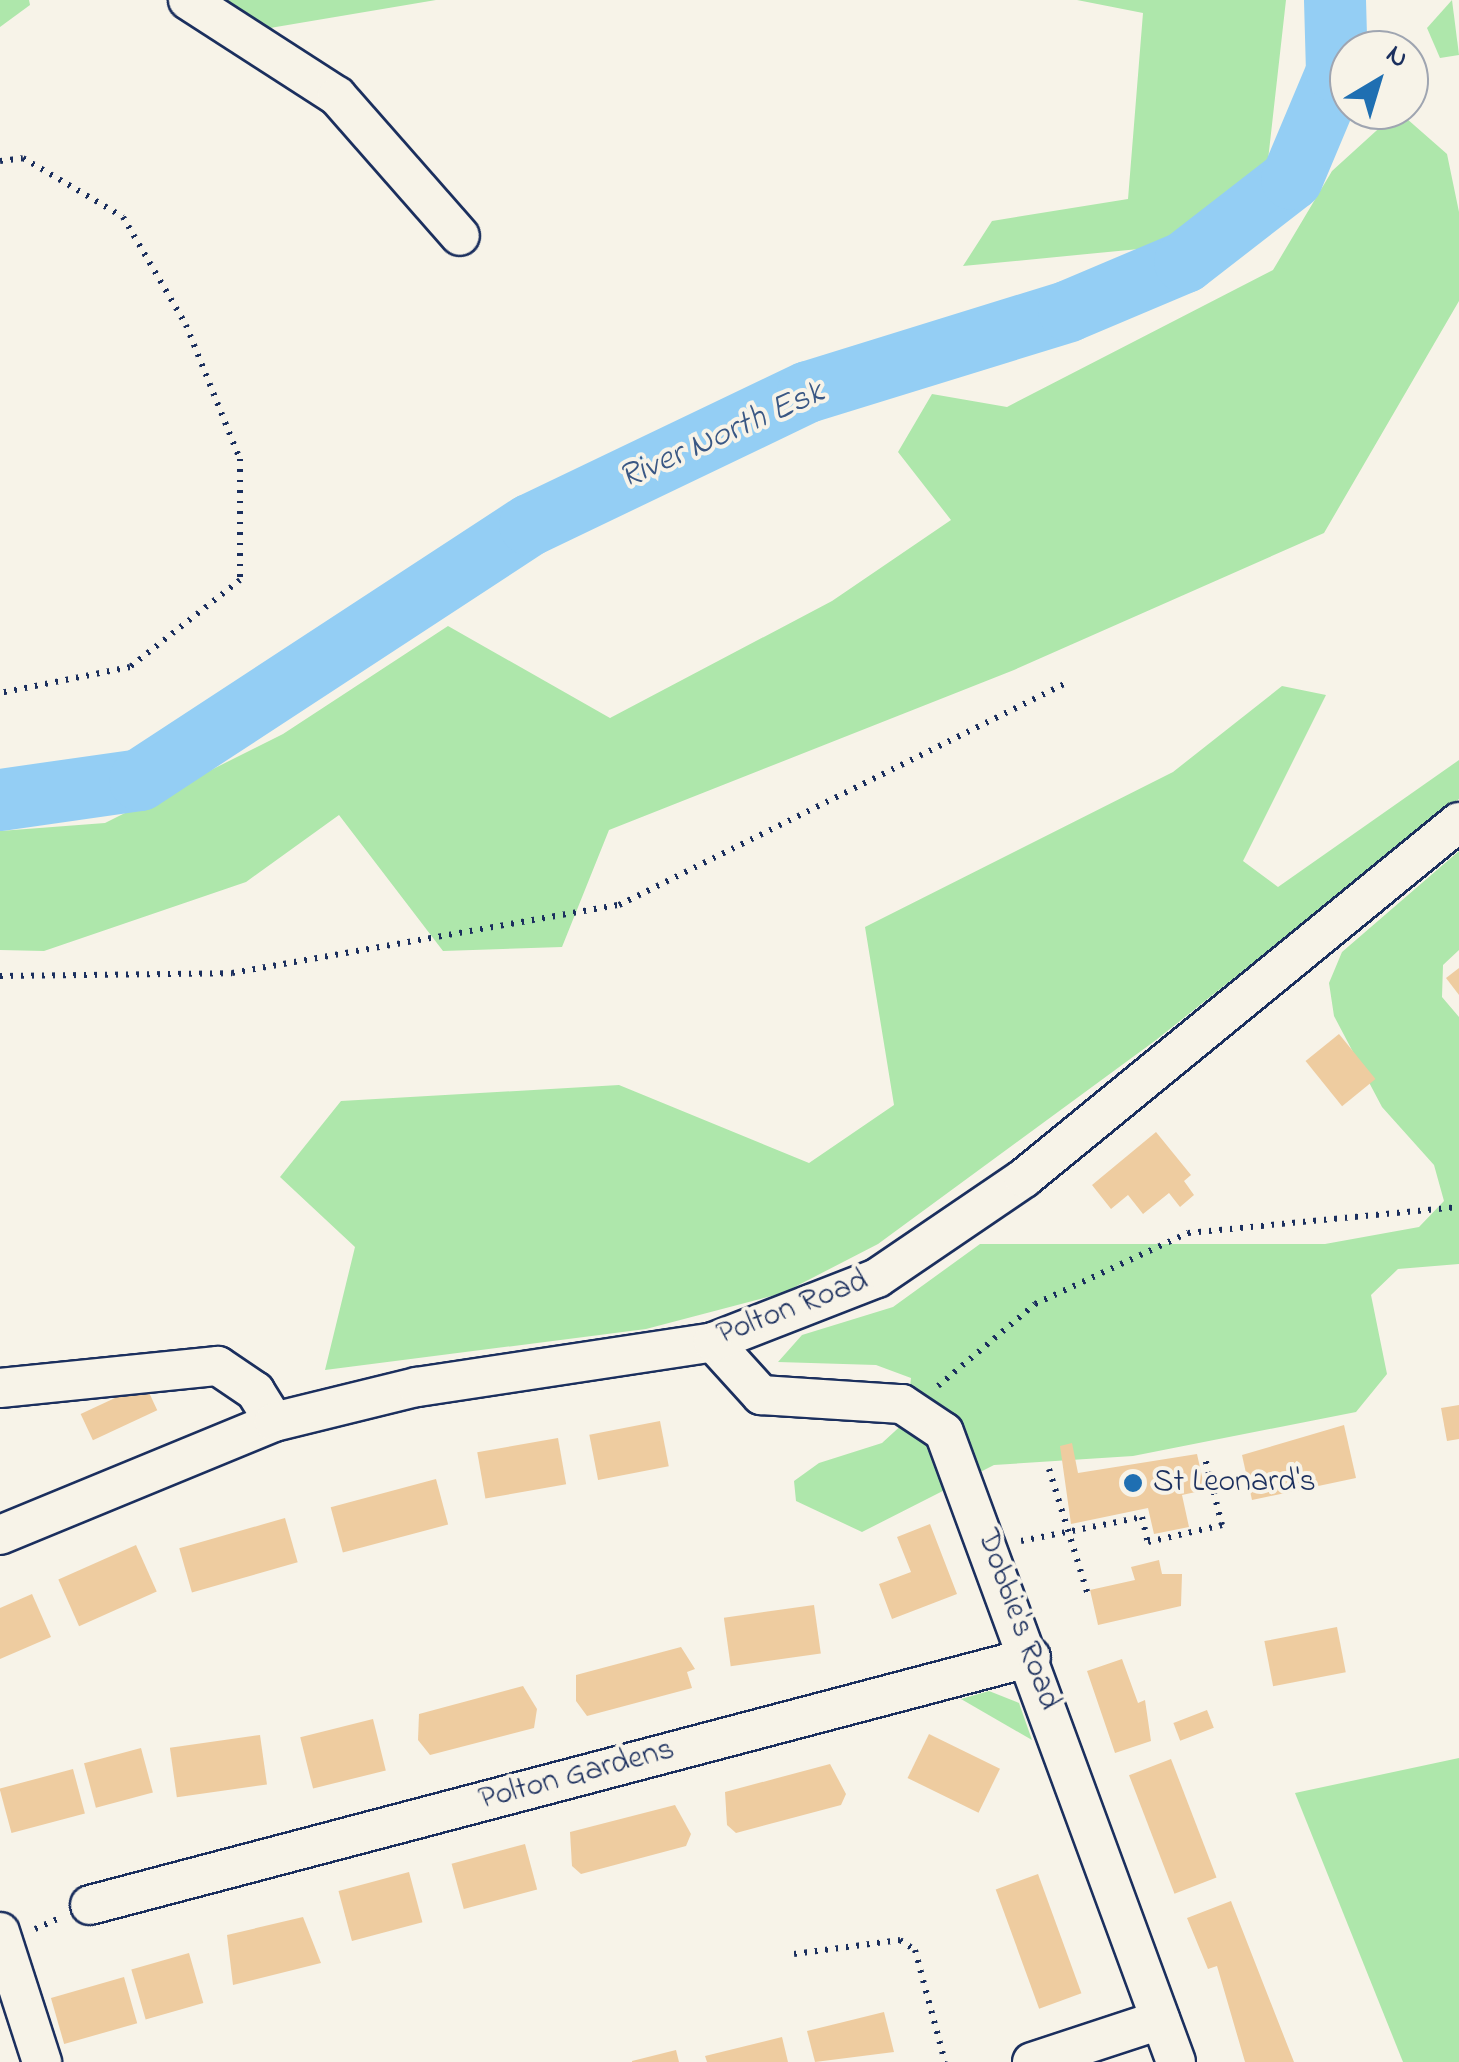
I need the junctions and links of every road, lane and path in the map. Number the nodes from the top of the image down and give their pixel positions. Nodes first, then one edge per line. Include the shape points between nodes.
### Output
1 (188, 0) edge
2 (0, 161) edge
3 (460, 236) dead end
4 (1066, 683) dead end
5 (0, 693) edge
6 (1459, 822) edge
7 (0, 976) edge
8 (1459, 1207) edge
9 (712, 1342) junction
10 (0, 1388) edge
11 (916, 1409) junction
12 (274, 1422) junction
13 (1204, 1454) dead end
14 (1050, 1469) dead end
15 (1071, 1532) junction
16 (0, 1534) edge
17 (990, 1547) junction
18 (1089, 1598) dead end
19 (1031, 1657) junction
20 (108, 1888) joint
21 (8, 1930) edge
22 (794, 1954) dead end
23 (1160, 2020) junction
24 (42, 2062) edge
25 (945, 2062) edge
26 (1032, 2062) edge
27 (1176, 2062) edge

1 - 3 street via 337,96
2 - 5 path via 23,158 124,216 186,325 240,458 240,580 130,667
4 - 7 path via 619,905 232,973
6 - 9 street, Polton Road via 1024,1178 877,1278
8 - 11 path via 1188,1233 1035,1304 978,1344
9 - 11 street via 761,1396
9 - 12 street, Polton Road via 417,1387
10 - 12 street via 218,1366 255,1391
11 - 17 street, Dobbie's Road via 952,1446
12 - 16 street, Polton Road
13 - 15 path via 1222,1525 1148,1542 1142,1517
14 - 15 path
15 - 17 path
15 - 18 path
17 - 19 street, Dobbie's Road
19 - 20 street, Polton Gardens
19 - 23 street, Dobbie's Road
20 - 21 path via 30,1931
21 - 24 street
22 - 25 path via 900,1940 914,1950
23 - 26 street
23 - 27 street, Dobbie's Road

